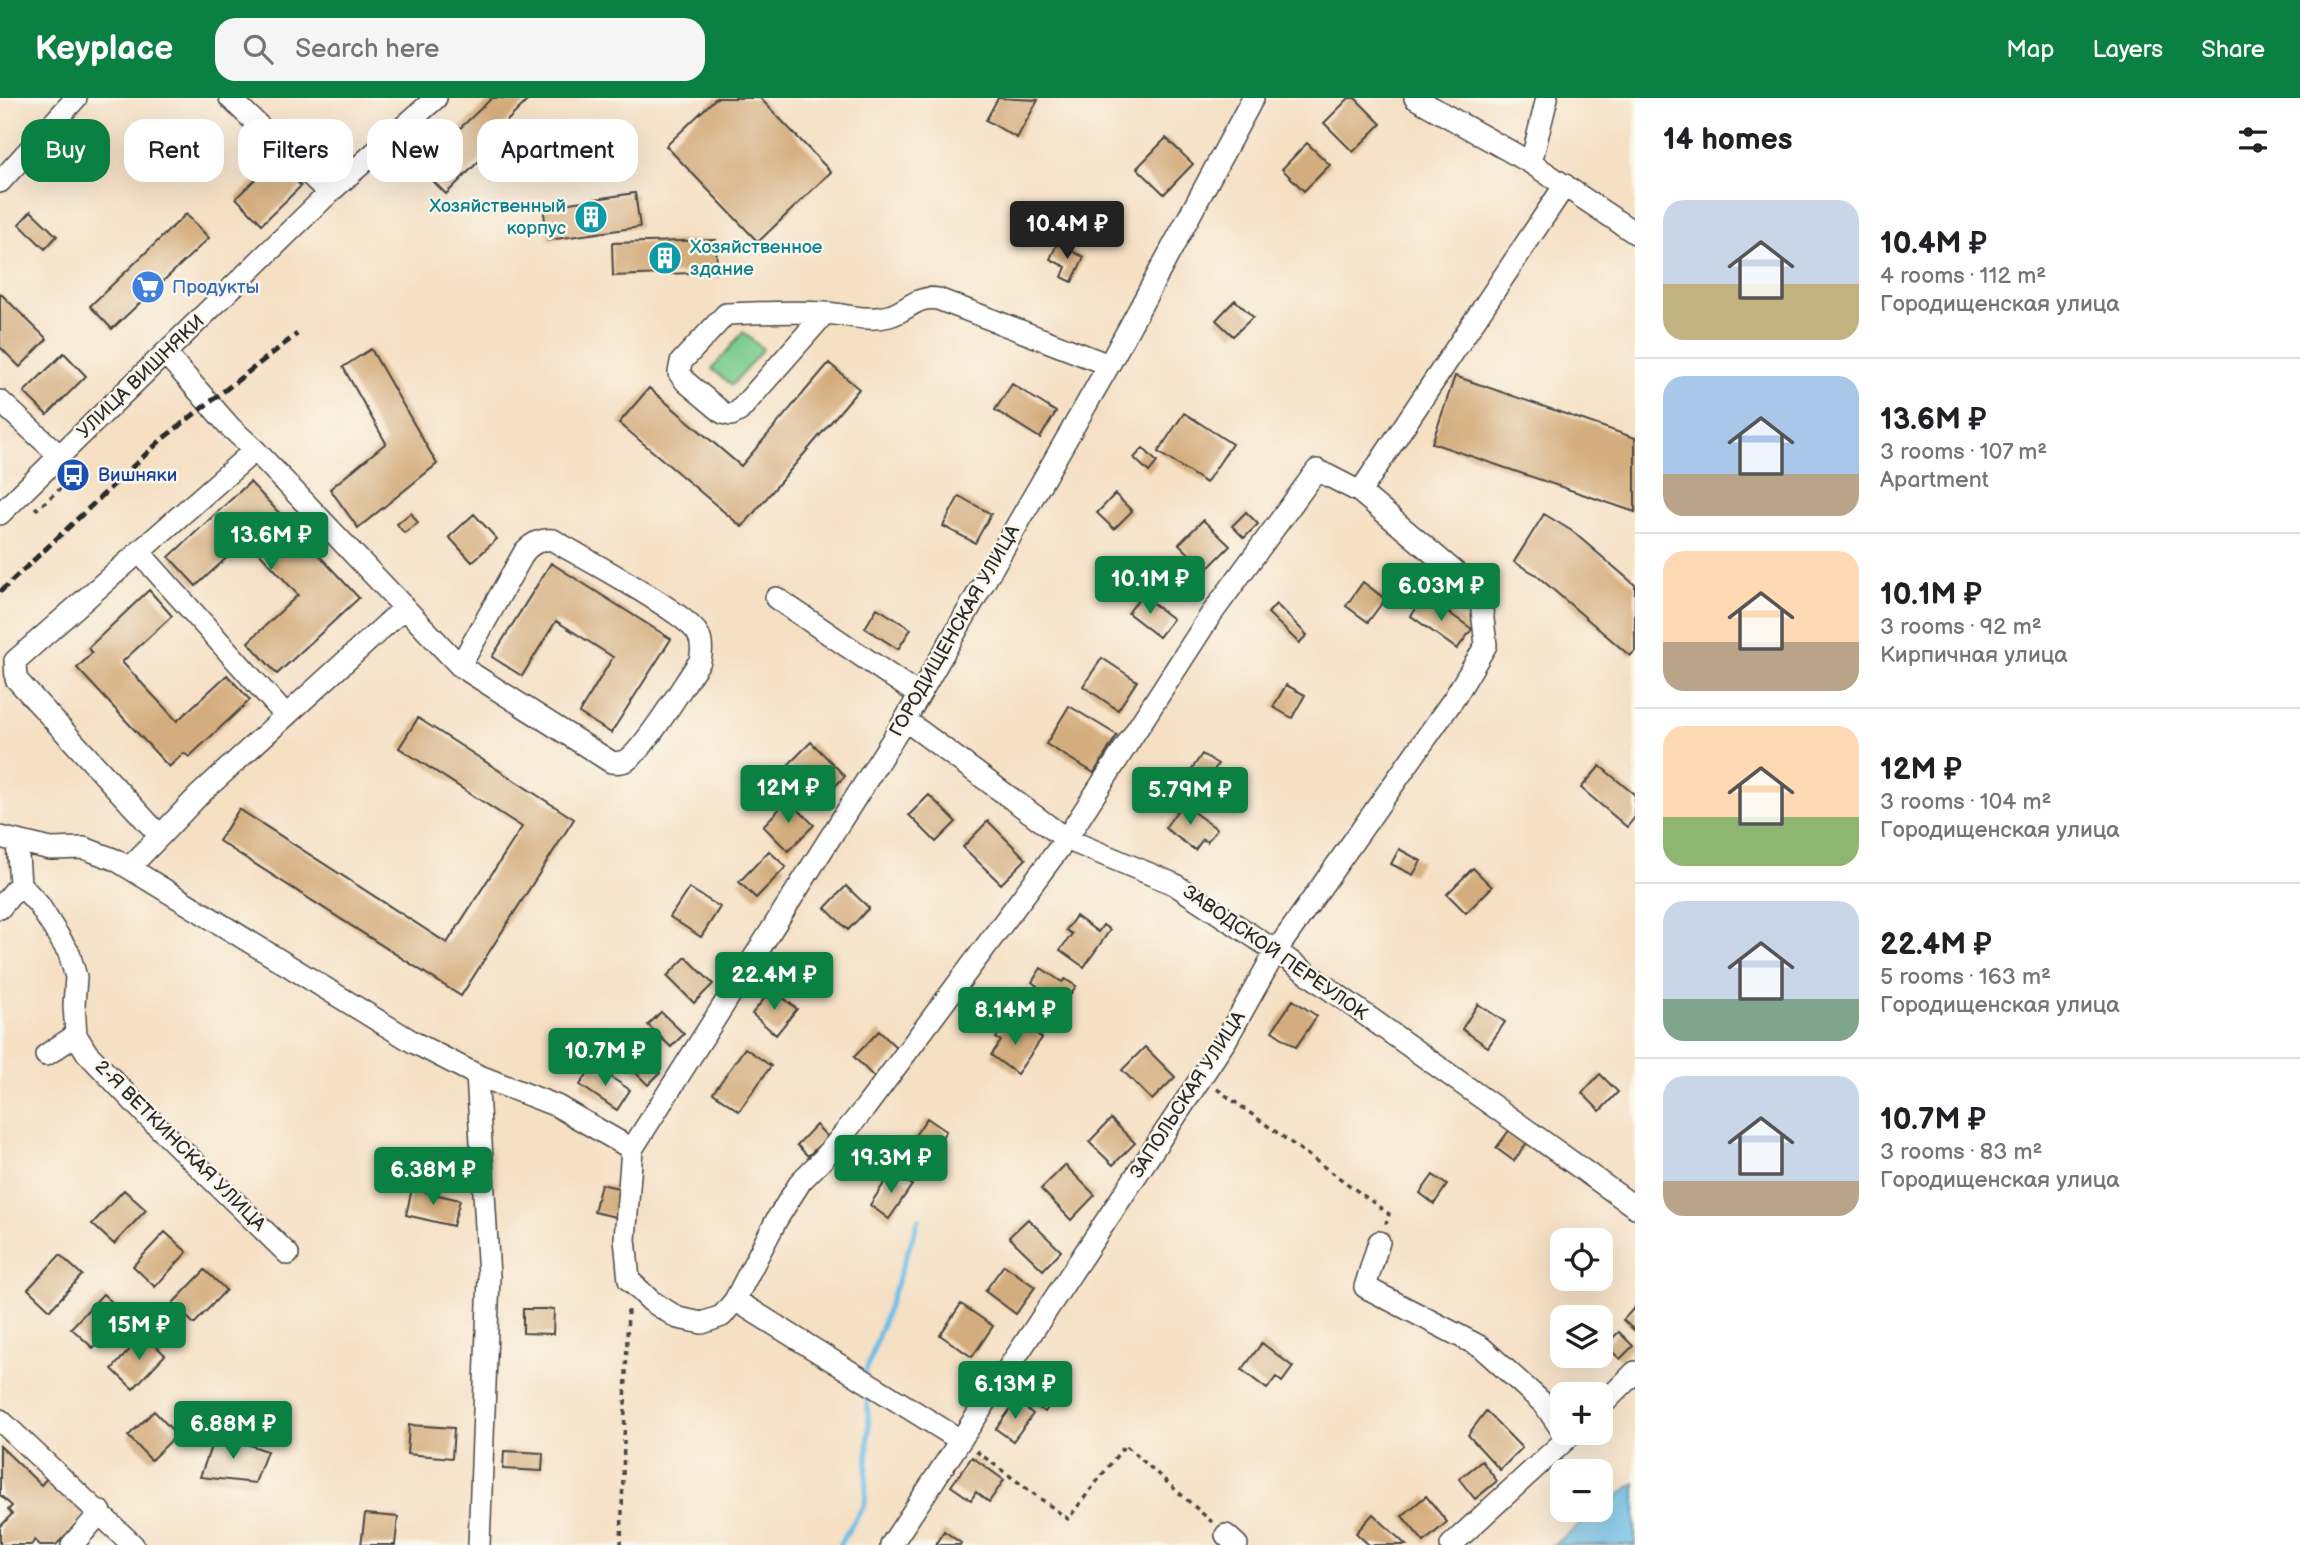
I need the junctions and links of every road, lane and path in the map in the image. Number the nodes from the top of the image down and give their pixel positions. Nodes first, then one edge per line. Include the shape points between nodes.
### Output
1 (76, 98) edge
2 (230, 98) edge
3 (436, 98) edge
4 (1253, 98) edge
5 (1415, 98) edge
6 (1547, 98) edge
7 (1531, 163) junction
8 (0, 182) edge
9 (1565, 186) junction
10 (329, 194) junction
11 (1635, 233) edge
12 (825, 313) junction
13 (166, 354) junction
14 (1109, 365) junction
15 (0, 401) edge
16 (255, 450) junction
17 (60, 456) junction
18 (1360, 492) junction
19 (0, 513) edge
20 (139, 552) junction
21 (776, 598) dead end
22 (403, 609) junction
23 (460, 666) junction
24 (919, 695) junction
25 (286, 716) junction
26 (905, 720) junction
27 (160, 836) junction
28 (9, 839) edge
29 (1066, 839) junction
30 (129, 868) junction
31 (20, 884) junction
32 (0, 908) edge
33 (1276, 951) junction
34 (76, 1035) junction
35 (46, 1055) dead end
36 (477, 1075) junction
37 (1201, 1078) junction
38 (632, 1149) junction
39 (1635, 1207) edge
40 (1379, 1242) joint
41 (288, 1254) dead end
42 (629, 1280) junction
43 (735, 1300) junction
44 (1635, 1372) edge
45 (1613, 1394) edge
46 (1550, 1412) edge
47 (0, 1420) edge
48 (960, 1440) junction
49 (1555, 1445) edge
50 (101, 1513) junction
51 (1232, 1540) edge
52 (72, 1545) edge
53 (133, 1545) edge
54 (479, 1545) edge
55 (621, 1545) edge
56 (891, 1545) edge
57 (1451, 1545) edge

1 - 8 street
2 - 10 street
3 - 10 street, УЛИЦА ВИШНЯКИ
4 - 14 street, ГОРОДИЩЕНСКАЯ УЛИЦА
5 - 7 street
6 - 7 street
7 - 9 street
9 - 11 street
9 - 18 street
10 - 13 street, УЛИЦА ВИШНЯКИ
12 - 12 street via 726,314 681,362 679,373 723,414 731,415 740,411
12 - 14 street via 869,319 890,316 929,297
13 - 16 street
13 - 17 street, УЛИЦА ВИШНЯКИ
14 - 24 street, ГОРОДИЩЕНСКАЯ УЛИЦА
15 - 17 street
16 - 20 street
16 - 22 street
17 - 19 street, УЛИЦА ВИШНЯКИ
18 - 29 street via 1317,470 1210,617
18 - 33 street, ЗАПОЛЬСКАЯ УЛИЦА via 1480,593 1486,645 1455,697
20 - 25 street
20 - 27 street via 15,661 14,670 16,680
21 - 24 street
22 - 23 street
22 - 25 street
23 - 23 street via 619,763 644,742 700,661 702,647 699,635 680,615 545,539 525,551
24 - 26 street, ГОРОДИЩЕНСКАЯ УЛИЦА
25 - 27 street
26 - 29 street, ЗАВОДСКОЙ ПЕРЕУЛОК
26 - 38 street, ГОРОДИЩЕНСКАЯ УЛИЦА
27 - 30 street
28 - 30 street via 51,849 84,848
28 - 31 street
29 - 33 street, ЗАВОДСКОЙ ПЕРЕУЛОК via 1174,884
29 - 43 street via 865,1108 801,1181
30 - 36 street via 412,1042
31 - 32 street
31 - 34 street via 69,953 76,977
33 - 37 street, ЗАПОЛЬСКАЯ УЛИЦА
33 - 39 street, ЗАВОДСКОЙ ПЕРЕУЛОК
34 - 35 street
34 - 41 street, 2-Я ВЕТКИНСКАЯ УЛИЦА via 87,1053 149,1118
36 - 38 street via 557,1107
36 - 54 street via 489,1277
37 - 40 path via 1390,1214
37 - 48 street, ЗАПОЛЬСКАЯ УЛИЦА
38 - 42 street via 625,1239
40 - 46 street via 1365,1287 1481,1347
42 - 43 street via 678,1318 702,1323 722,1316
42 - 55 path
43 - 48 street
44 - 45 street
47 - 50 street
48 - 51 path via 1068,1519 1125,1445
48 - 56 street, ЗАПОЛЬСКАЯ УЛИЦА
49 - 57 street
50 - 52 street
50 - 53 street

